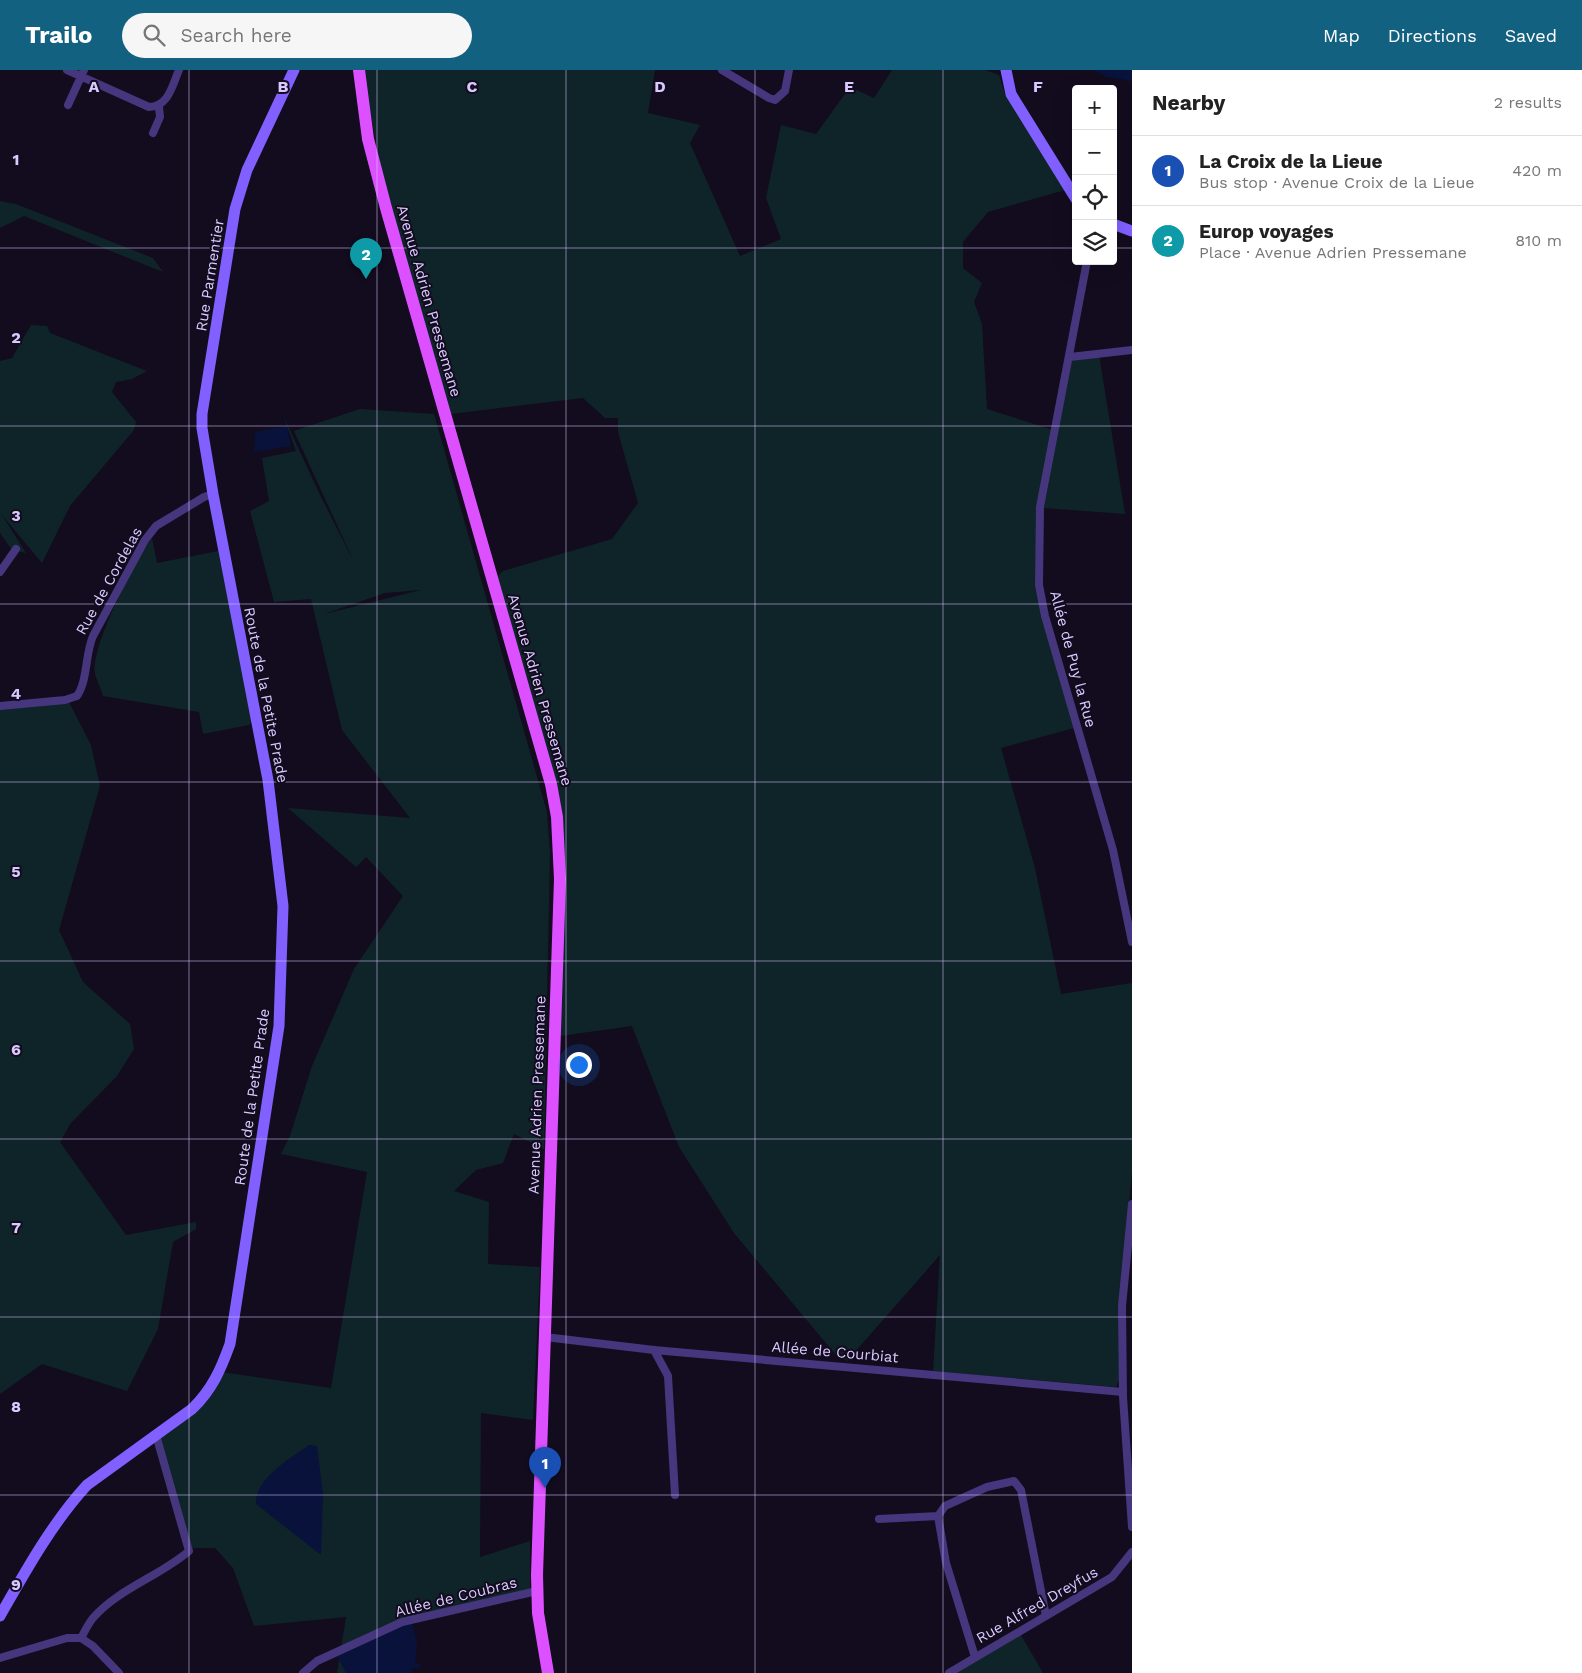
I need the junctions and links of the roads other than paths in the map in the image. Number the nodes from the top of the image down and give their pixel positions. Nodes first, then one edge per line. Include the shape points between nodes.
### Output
1 (68, 70) edge
2 (179, 70) edge
3 (294, 70) edge
4 (359, 70) edge
5 (722, 70) edge
6 (788, 70) edge
7 (1006, 70) edge
8 (82, 73) edge
9 (68, 105) dead end
10 (159, 107) junction
11 (153, 133) dead end
12 (1072, 192) edge
13 (1117, 225) edge
14 (1132, 230) edge
15 (1086, 265) edge
16 (1132, 350) edge
17 (1070, 357) junction
18 (213, 494) junction
19 (16, 550) dead end
20 (0, 572) edge
21 (0, 706) edge
22 (1132, 942) edge
23 (1132, 1204) edge
24 (545, 1337) junction
25 (654, 1350) junction
26 (1123, 1392) junction
27 (156, 1435) junction
28 (675, 1496) dead end
29 (938, 1516) junction
30 (879, 1519) dead end
31 (1132, 1527) edge
32 (1132, 1552) edge
33 (537, 1591) junction
34 (0, 1616) edge
35 (1046, 1616) junction
36 (81, 1638) junction
37 (975, 1657) junction
38 (0, 1658) edge
39 (118, 1673) edge
40 (303, 1673) edge
41 (548, 1673) edge
42 (948, 1673) edge

1 - 8 street
2 - 10 street via 166,101
3 - 18 street, Rue Parmentier via 247,170 235,210 202,414
4 - 24 main road, Avenue Adrien Pressemane via 368,139 386,208 557,817 560,879
5 - 6 street via 775,100 785,91
7 - 12 street via 1011,94
8 - 9 street
8 - 10 street via 149,107
10 - 11 street via 160,117
13 - 14 street
15 - 17 street, Allée de Puy la Rue
16 - 17 street
17 - 22 street, Allée de Puy la Rue via 1040,507 1039,585 1045,616 1113,850
18 - 21 street, Rue de Cordelas via 156,526 145,540 93,636 77,696
18 - 27 street, Route de la Petite Prade via 276,834 283,906 279,1026 230,1344 205,1397
19 - 20 street
23 - 26 street via 1122,1306
24 - 25 street, Allée de Courbiat
24 - 33 main road, Avenue Adrien Pressemane
25 - 26 street, Allée de Courbiat
25 - 28 street via 668,1376
26 - 31 street
27 - 34 street, Route de la Petite Prade via 79,1494
27 - 36 street via 189,1551 174,1564 108,1604 92,1619
29 - 30 street
29 - 35 street via 945,1506 987,1487 1014,1481 1020,1490
29 - 37 street via 946,1563
32 - 35 street, Rue Alfred Dreyfus via 1112,1577
33 - 40 street, Allée de Coubras via 402,1622 317,1661
33 - 41 main road, Avenue Adrien Pressemane
35 - 37 street, Rue Alfred Dreyfus
36 - 38 street via 68,1638
36 - 39 street
37 - 42 street, Rue Alfred Dreyfus

